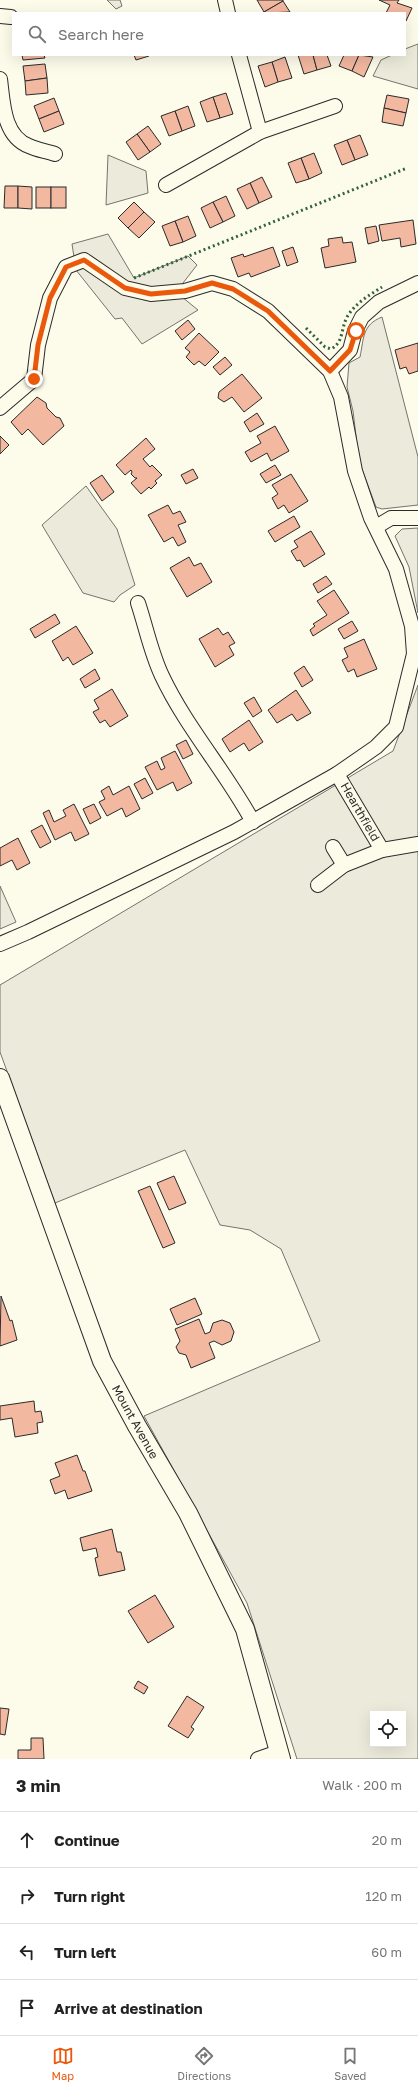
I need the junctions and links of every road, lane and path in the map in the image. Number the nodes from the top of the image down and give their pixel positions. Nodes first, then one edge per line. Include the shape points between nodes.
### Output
1 (225, 0) edge
2 (228, 12) edge
3 (238, 56) edge
4 (0, 79) edge
5 (336, 106) dead end
6 (260, 132) junction
7 (55, 154) dead end
8 (166, 185) dead end
9 (418, 283) edge
10 (330, 371) junction
11 (0, 408) edge
12 (418, 518) edge
13 (376, 528) junction
14 (138, 603) dead end
15 (337, 774) junction
16 (253, 822) junction
17 (418, 844) edge
18 (333, 847) dead end
19 (382, 850) junction
20 (344, 865) junction
21 (318, 885) dead end
22 (0, 944) edge
23 (0, 1078) edge
24 (279, 1755) edge
25 (258, 1759) edge

1 - 2 street
3 - 6 street
4 - 7 street via 4,111 12,134 27,146
5 - 6 street
6 - 8 street
9 - 10 street via 379,302 362,317 350,350
10 - 11 street via 268,311 233,289 212,283 185,291 151,294 125,288 84,260 66,267 50,298 38,345 34,379
10 - 13 street via 341,396 355,471
12 - 13 street via 392,518
13 - 15 street via 396,569 412,626 414,654 396,727 376,747
14 - 16 street via 162,675 176,701 239,795
15 - 16 street
15 - 19 street, Hearthfield
16 - 22 street
17 - 19 street, Hearthfield
18 - 20 street
19 - 20 street, Hearthfield
20 - 21 street, Hearthfield
23 - 24 street, Mount Avenue via 102,1361 188,1513 245,1629
24 - 25 street

